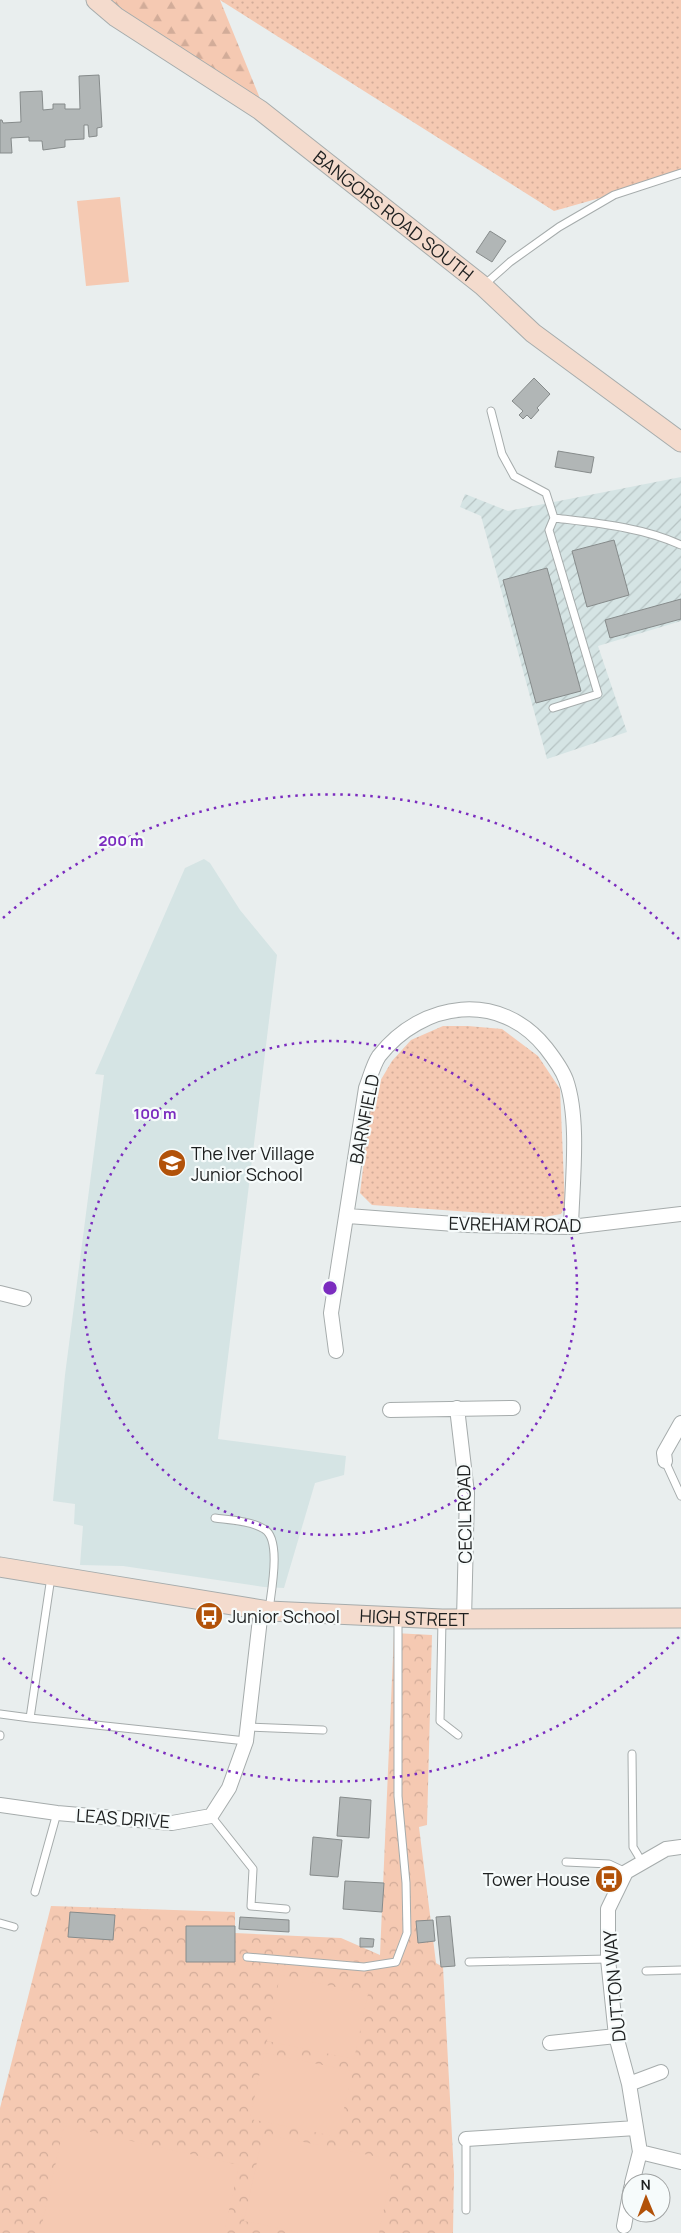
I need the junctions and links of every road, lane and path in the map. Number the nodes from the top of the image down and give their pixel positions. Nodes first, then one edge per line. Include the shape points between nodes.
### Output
1 (96, 0) edge
2 (681, 172) edge
3 (483, 286) junction
4 (492, 411) dead end
5 (681, 442) edge
6 (554, 518) junction
7 (681, 545) edge
8 (553, 708) dead end
9 (681, 1214) edge
10 (348, 1216) junction
11 (571, 1228) junction
12 (0, 1293) edge
13 (24, 1299) dead end
14 (336, 1351) dead end
15 (457, 1408) junction
16 (514, 1408) dead end
17 (390, 1410) dead end
18 (681, 1423) edge
19 (665, 1461) joint
20 (681, 1496) edge
21 (215, 1518) dead end
22 (0, 1567) edge
23 (51, 1575) junction
24 (265, 1610) junction
25 (398, 1617) junction
26 (681, 1618) edge
27 (442, 1619) junction
28 (464, 1620) junction
29 (0, 1714) edge
30 (30, 1718) junction
31 (322, 1730) dead end
32 (247, 1734) junction
33 (458, 1734) dead end
34 (632, 1754) dead end
35 (0, 1805) edge
36 (57, 1813) junction
37 (212, 1816) junction
38 (681, 1847) edge
39 (566, 1862) dead end
40 (642, 1862) junction
41 (626, 1872) junction
42 (35, 1892) dead end
43 (286, 1909) dead end
44 (0, 1923) edge
45 (14, 1927) dead end
46 (246, 1957) dead end
47 (608, 1959) junction
48 (470, 1962) dead end
49 (681, 1970) edge
50 (646, 1971) dead end
51 (616, 2036) junction
52 (550, 2043) dead end
53 (661, 2072) dead end
54 (629, 2084) junction
55 (636, 2128) junction
56 (466, 2139) joint
57 (640, 2152) junction
58 (681, 2162) edge
59 (635, 2173) edge
60 (466, 2210) dead end
61 (625, 2223) edge
62 (624, 2226) dead end

1 - 3 street, BANGORS ROAD SOUTH via 116,17 260,110
2 - 3 lane via 614,195 558,226
3 - 5 street, BANGORS ROAD SOUTH via 533,333
4 - 6 lane via 502,454 514,476 546,493
6 - 7 lane via 604,524
6 - 8 lane via 549,530 598,694
9 - 11 street, EVREHAM ROAD
10 - 11 street, EVREHAM ROAD via 468,1225
10 - 11 street, BARNFIELD via 366,1088 378,1057 414,1023 455,1010 485,1010 506,1016 539,1039 566,1078 573,1136
10 - 14 street, BARNFIELD via 340,1245 331,1313
12 - 13 street
15 - 16 street
15 - 17 street
15 - 28 street, CECIL ROAD via 468,1493
18 - 19 street via 664,1453
19 - 20 lane
21 - 24 lane via 254,1525 270,1533 274,1568
22 - 23 street, HIGH STREET
23 - 24 street, HIGH STREET
23 - 30 lane
24 - 25 street, HIGH STREET
24 - 32 street
25 - 27 street, HIGH STREET
25 - 46 lane via 398,1796 407,1933 396,1962 364,1968
26 - 28 street, HIGH STREET
27 - 28 street, HIGH STREET
27 - 33 lane via 440,1721
29 - 30 lane
30 - 32 lane
31 - 32 lane
32 - 37 street via 229,1788
34 - 40 lane via 633,1847
35 - 36 street, LEAS DRIVE
36 - 37 street, LEAS DRIVE via 172,1823
36 - 42 lane
37 - 43 lane via 253,1869 251,1906
38 - 40 street via 666,1849
39 - 41 lane via 609,1864
40 - 41 street
41 - 47 street, DUTTON WAY via 608,1909
44 - 45 lane
47 - 48 lane
47 - 51 street, DUTTON WAY
49 - 50 lane
51 - 52 street
51 - 54 street, DUTTON WAY
53 - 54 street
54 - 55 street, DUTTON WAY
55 - 56 street
55 - 57 street, DUTTON WAY
56 - 60 lane
57 - 58 street
57 - 59 street
61 - 62 street

